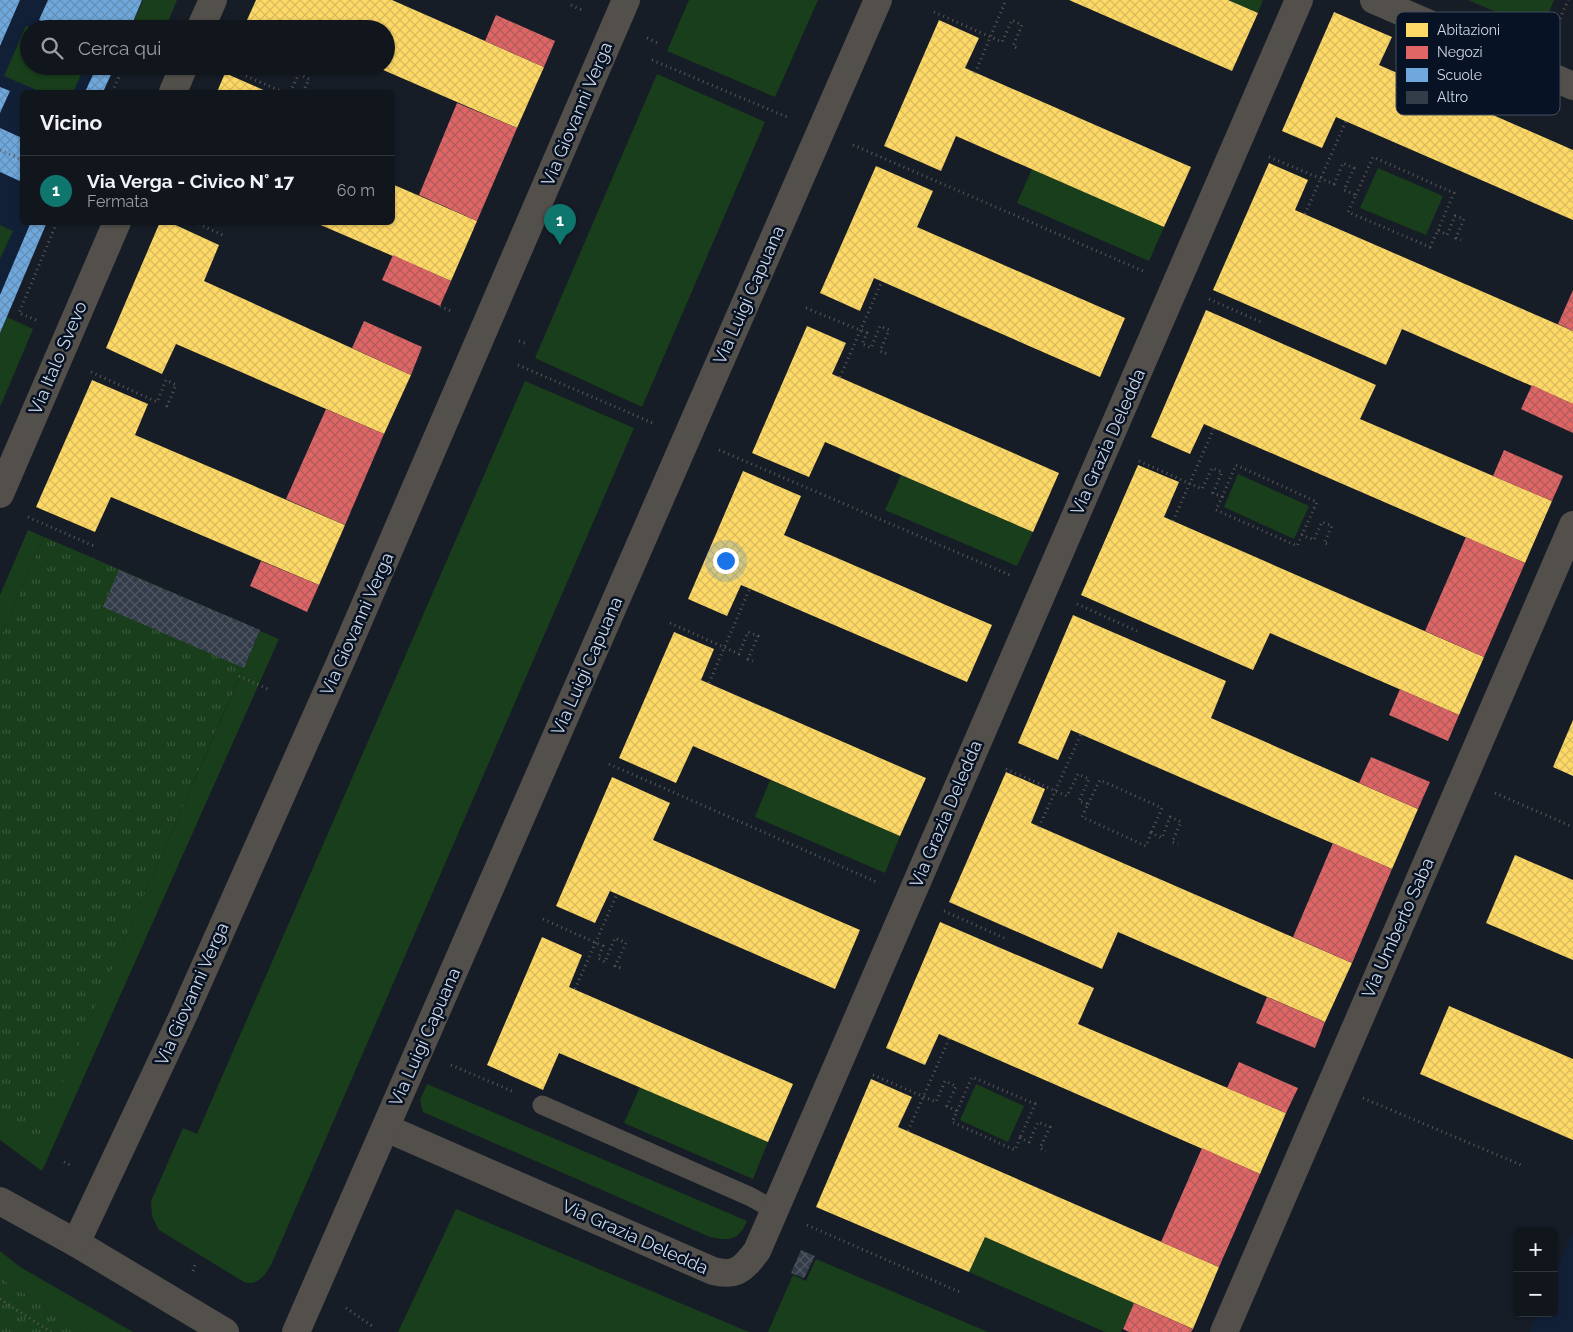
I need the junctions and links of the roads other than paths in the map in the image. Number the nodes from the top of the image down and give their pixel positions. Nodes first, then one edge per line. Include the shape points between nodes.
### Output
1 (213, 0) edge
2 (626, 0) edge
3 (878, 0) edge
4 (1299, 0) edge
5 (1374, 0) edge
6 (1402, 12) edge
7 (204, 20) edge
8 (180, 75) edge
9 (1560, 80) edge
10 (1573, 86) edge
11 (174, 90) edge
12 (116, 225) edge
13 (0, 494) edge
14 (1573, 525) edge
15 (542, 1104) road end
16 (386, 1128) junction
17 (0, 1202) edge
18 (774, 1210) junction
19 (76, 1243) junction
20 (225, 1332) edge
21 (296, 1332) edge
22 (1224, 1332) edge

1 - 7 street
2 - 19 street, Via Giovanni Verga via 336,672 182,1018
3 - 16 street, Via Luigi Capuana
4 - 18 street, Via Grazia Deledda
5 - 6 street
8 - 11 street
9 - 10 street
12 - 13 street, Via Italo Svevo
14 - 22 street, Via Umberto Saba
15 - 18 lane
16 - 18 street, Via Grazia Deledda via 725,1274 738,1271 757,1251
16 - 21 street, Via Luigi Capuana
17 - 19 street
19 - 20 street

